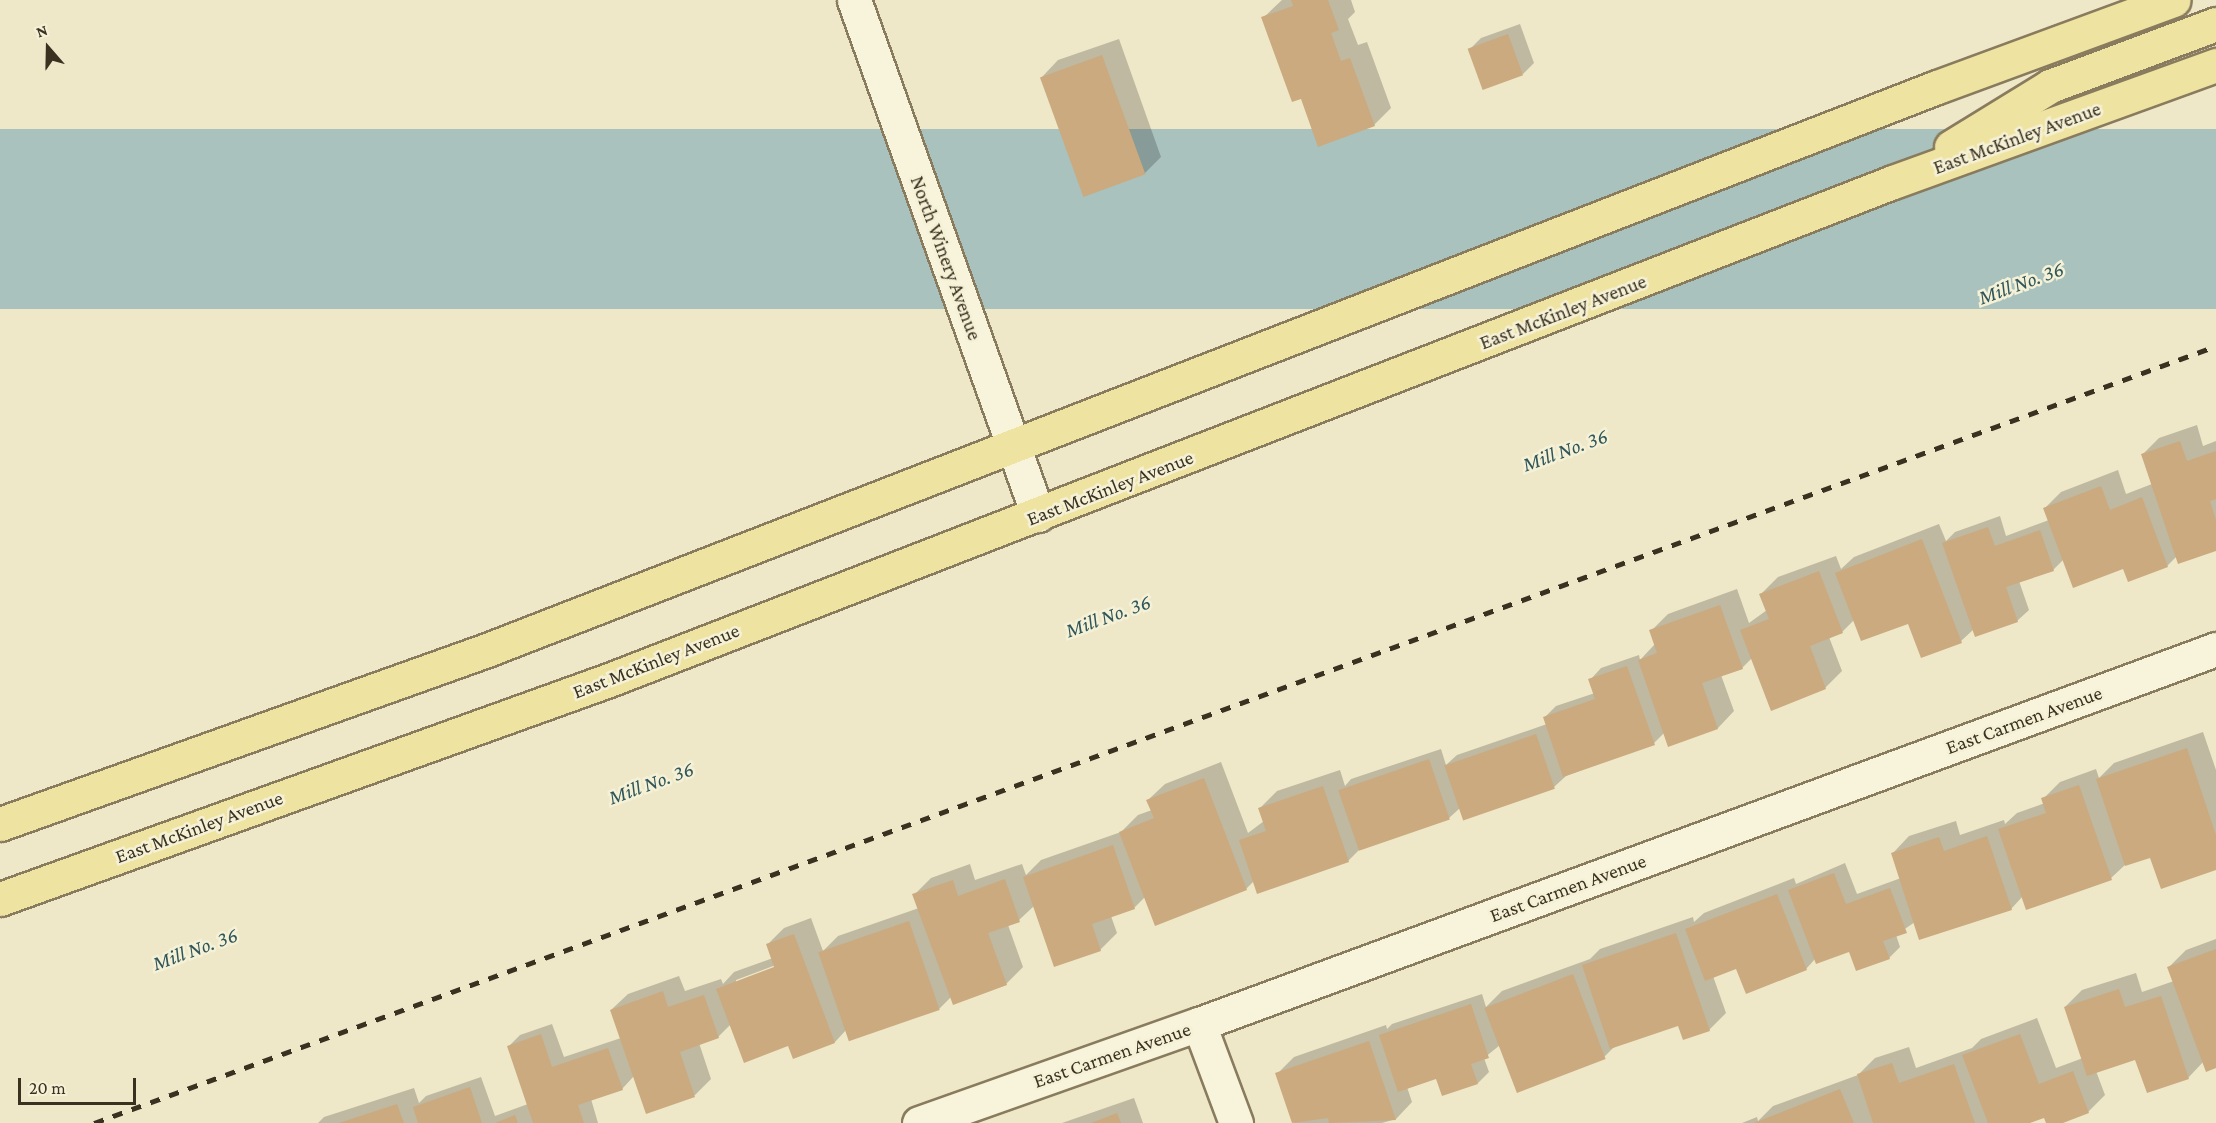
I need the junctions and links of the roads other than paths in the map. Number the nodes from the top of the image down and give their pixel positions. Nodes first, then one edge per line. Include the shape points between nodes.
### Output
1 (854, 0) edge
2 (2174, 0) edge
3 (2216, 24) edge
4 (2216, 65) edge
5 (1893, 182) junction
6 (1014, 449) junction
7 (1038, 515) junction
8 (2216, 649) edge
9 (0, 824) edge
10 (0, 899) edge
11 (1199, 1024) junction
12 (919, 1123) edge
13 (1236, 1123) edge

1 - 6 street, North Winery Avenue
2 - 6 main road via 1938,87
3 - 5 main road via 2050,86
4 - 5 main road, East McKinley Avenue
5 - 7 main road, East McKinley Avenue
6 - 7 street, North Winery Avenue
6 - 9 main road via 487,650
7 - 10 main road, East McKinley Avenue via 609,680
8 - 11 street, East Carmen Avenue
11 - 12 street, East Carmen Avenue
11 - 13 street

